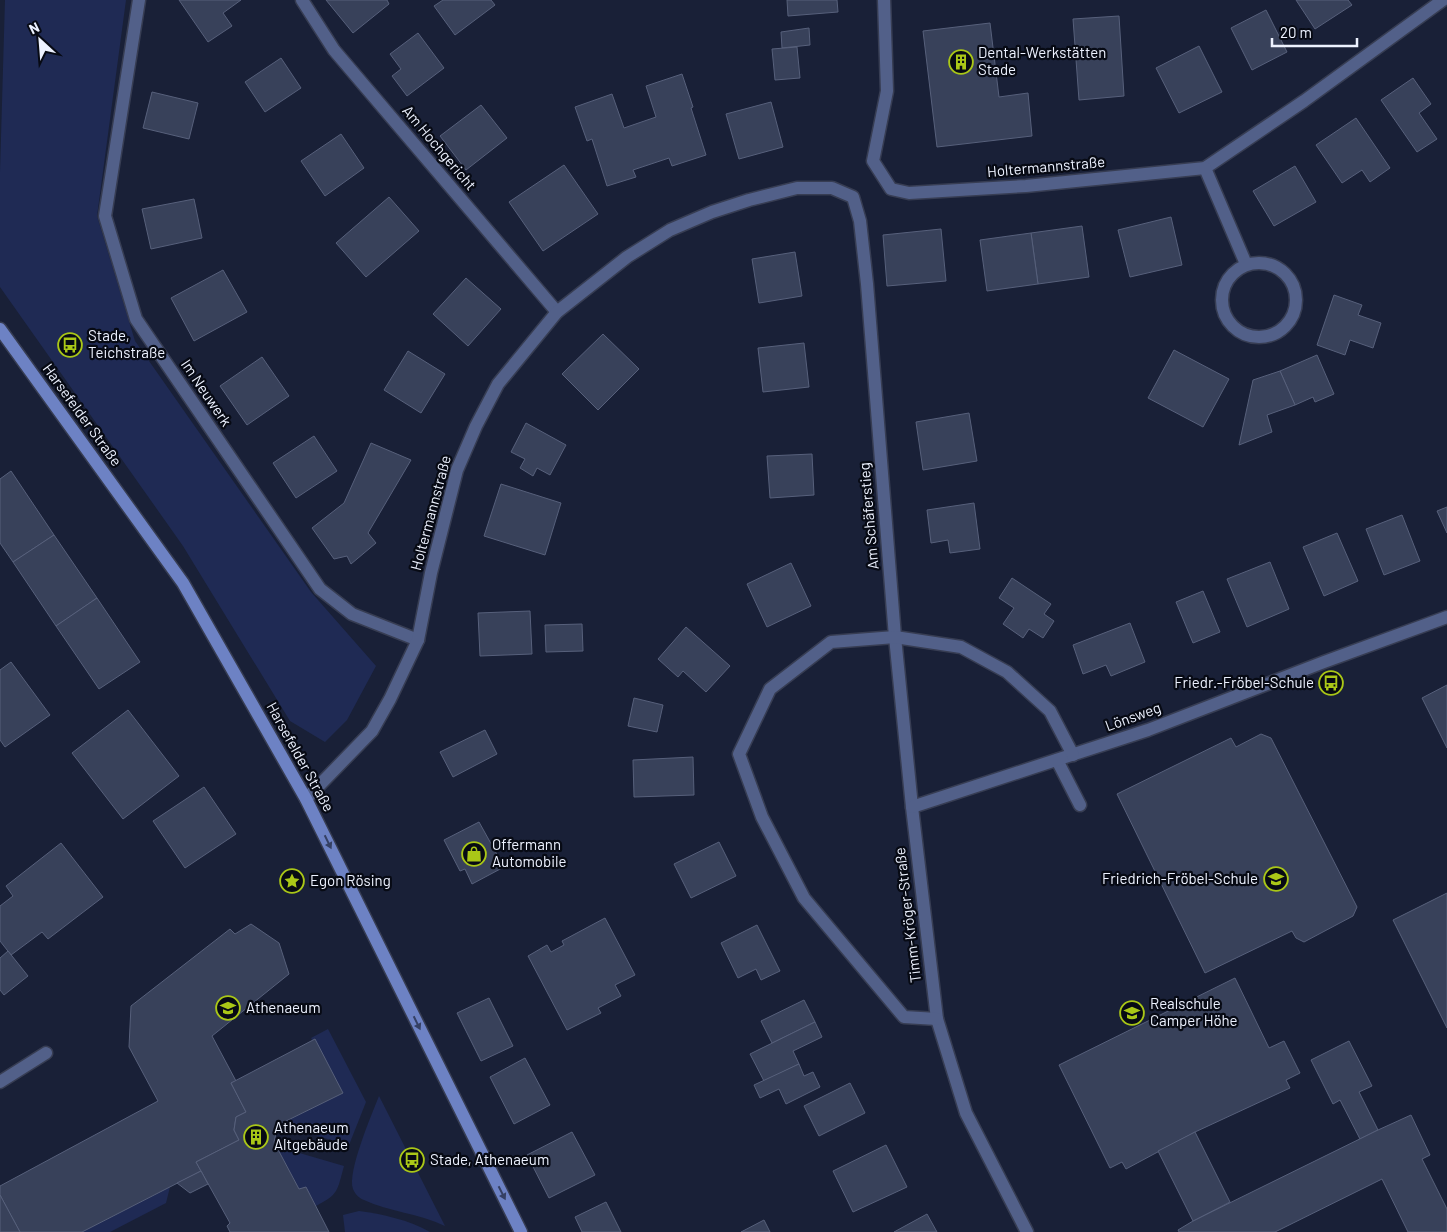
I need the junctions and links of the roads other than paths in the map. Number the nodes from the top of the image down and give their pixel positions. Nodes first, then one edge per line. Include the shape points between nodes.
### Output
1 (139, 0) edge
2 (302, 0) edge
3 (884, 0) edge
4 (1443, 0) edge
5 (1205, 168) junction
6 (860, 222) joint
7 (1246, 264) junction
8 (557, 312) junction
9 (0, 329) edge
10 (1447, 617) edge
11 (895, 637) junction
12 (418, 640) junction
13 (1073, 755) junction
14 (1057, 760) junction
15 (306, 799) junction
16 (1080, 805) dead end
17 (912, 807) junction
18 (937, 1019) junction
19 (46, 1053) dead end
20 (0, 1082) edge
21 (522, 1232) edge
22 (1027, 1232) edge

1 - 12 street, Im Neuwerk via 105,216 136,319 320,589 352,614
2 - 8 street, Am Hochgericht via 334,50
3 - 5 street, Holtermannstraße via 887,91 873,161 890,188 909,193 1026,186
4 - 5 street, Holtermannstraße
5 - 7 street
6 - 8 street, Holtermannstraße via 853,197 832,188 797,188 749,200 670,230 628,257
6 - 11 street, Am Schäferstieg
7 - 7 street via 1229,278 1222,295 1227,320 1246,335 1269,336 1288,325 1297,302 1291,279 1274,264
8 - 12 street, Holtermannstraße via 498,384 457,470
9 - 15 main road, Harsefelder Straße via 183,583
10 - 13 street, Lönsweg via 1148,730
11 - 13 street via 961,647 1007,672 1050,711
11 - 17 street, Am Schäferstieg
11 - 18 street via 831,642 770,689 739,754 762,817 804,898 904,1017
12 - 15 street, Holtermannstraße via 372,731
13 - 14 street, Lönsweg
14 - 16 street
14 - 17 street, Lönsweg
15 -> 21 main road, Harsefelder Straße
17 - 18 street, Timm-Kröger-Straße
18 - 22 street, Timm-Kröger-Straße via 966,1113
19 - 20 street

